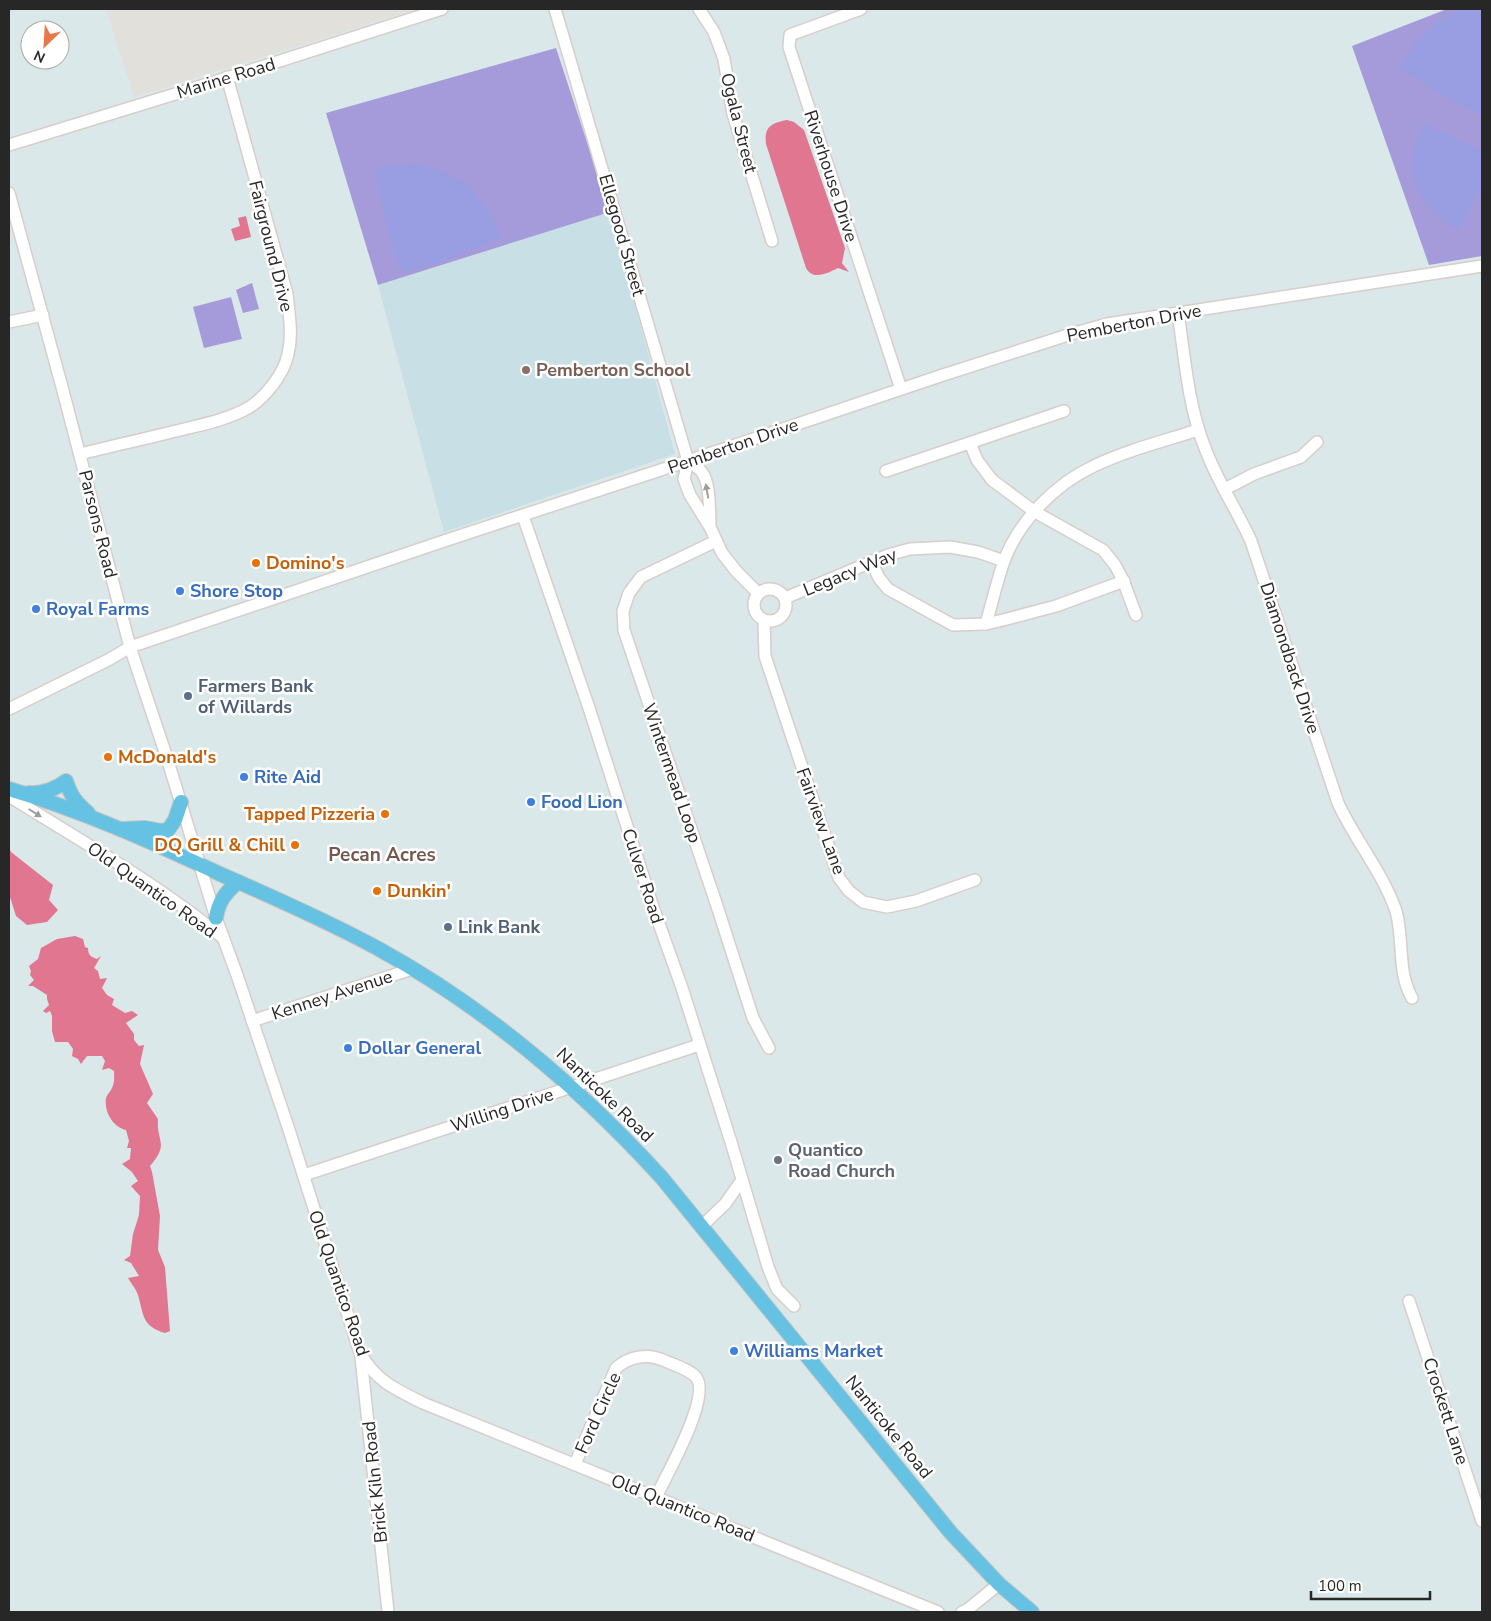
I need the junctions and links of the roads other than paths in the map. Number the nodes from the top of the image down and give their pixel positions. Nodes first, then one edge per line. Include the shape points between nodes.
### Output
1 (442, 9) edge
2 (555, 9) edge
3 (699, 9) edge
4 (861, 9) edge
5 (227, 77) junction
6 (9, 145) edge
7 (9, 193) edge
8 (772, 241) dead end
9 (1482, 266) edge
10 (1178, 313) junction
11 (42, 315) junction
12 (9, 322) edge
13 (901, 389) junction
14 (1064, 411) dead end
15 (1198, 430) junction
16 (1317, 442) dead end
17 (970, 443) junction
18 (80, 454) junction
19 (688, 462) junction
20 (886, 471) dead end
21 (1225, 489) junction
22 (1035, 512) junction
23 (523, 516) junction
24 (710, 527) junction
25 (716, 542) junction
26 (872, 561) junction
27 (1004, 561) junction
28 (1124, 582) junction
29 (758, 593) junction
30 (785, 598) junction
31 (1136, 615) dead end
32 (764, 620) junction
33 (986, 624) junction
34 (130, 647) junction
35 (9, 709) edge
36 (13, 793) edge
37 (181, 802) junction
38 (96, 820) junction
39 (117, 829) junction
40 (199, 864) junction
41 (975, 880) dead end
42 (238, 882) junction
43 (216, 918) junction
44 (223, 939) junction
45 (412, 969) junction
46 (1412, 998) dead end
47 (252, 1021) junction
48 (700, 1045) junction
49 (769, 1048) dead end
50 (572, 1088) junction
51 (304, 1176) junction
52 (742, 1180) junction
53 (702, 1226) junction
54 (1409, 1301) dead end
55 (794, 1306) dead end
56 (360, 1353) junction
57 (576, 1464) junction
58 (656, 1497) junction
59 (1482, 1520) edge
60 (999, 1584) junction
61 (388, 1612) edge
62 (938, 1612) edge
63 (962, 1612) edge
64 (1032, 1612) edge

1 - 5 street, Marine Road
2 - 19 street, Ellegood Street
3 - 8 street, Ogala Street via 714,32 724,59 733,114
4 - 13 street, Riverhouse Drive via 790,35 789,48
5 - 6 street, Marine Road
5 - 18 street, Fairground Drive via 286,294 291,331 288,356 268,391 250,407 233,416
7 - 11 street, Parsons Road
9 - 10 street, Pemberton Drive
10 - 13 street, Pemberton Drive via 1107,324
10 - 15 street, Diamondback Drive
11 - 12 street
11 - 18 street, Parsons Road
13 - 19 street, Pemberton Drive
14 - 17 street
15 - 21 street, Diamondback Drive
15 - 22 street via 1084,471
16 - 21 street via 1301,457 1254,474
17 - 20 street
17 - 22 street via 977,460 992,480
18 - 34 street, Parsons Road
19 - 23 street, Pemberton Drive
19 - 24 street via 684,479 688,491
24 -> 19 street via 708,494 702,471
21 - 46 street, Diamondback Drive via 1251,541 1338,802 1396,911 1404,980
22 - 27 street
22 - 28 street via 1102,550
23 - 34 street, Pemberton Drive
23 - 48 street, Culver Road
24 - 25 street
25 - 29 street via 736,571
25 - 49 street, Wintermead Loop via 641,578 629,593 623,610 624,630 753,1018
26 - 27 street, Legacy Way via 898,551 936,547 962,548
26 - 30 street, Legacy Way
26 - 33 street via 888,590 929,613 953,625
27 - 33 street
28 - 31 street
28 - 33 street via 1056,606
29 - 30 street via 772,588
29 - 32 street via 754,607
30 - 32 street via 782,616
32 - 41 street, Fairview Lane via 767,664 839,878 849,891 863,902 887,907 916,901
34 - 35 street, Pemberton Drive
34 - 37 street, Parsons Road
36 - 38 main road, Nanticoke Road
36 - 38 main road via 35,794 59,787 66,781 70,794
36 -> 44 street, Old Quantico Road via 61,829 167,897
37 - 39 main road via 168,830
37 - 40 street, Parsons Road
38 - 39 main road, Nanticoke Road
39 - 40 main road, Nanticoke Road
40 - 42 main road, Nanticoke Road
40 - 43 street, Parsons Road
42 - 43 main road via 221,899
42 - 45 main road, Nanticoke Road via 348,933
43 - 44 street, Parsons Road
44 - 47 street, Old Quantico Road
45 - 47 street, Kenney Avenue
45 - 50 main road, Nanticoke Road via 507,1032
47 - 51 street, Old Quantico Road
48 - 50 street, Willing Drive
48 - 52 street, Culver Road
50 - 51 street, Willing Drive
50 - 53 main road, Nanticoke Road via 644,1158
51 - 56 street, Old Quantico Road
52 - 53 street via 725,1204
52 - 55 street, Culver Road via 776,1289
53 - 60 main road, Nanticoke Road via 933,1512
54 - 59 street, Crockett Lane
56 - 57 street, Old Quantico Road via 377,1376 398,1390
56 - 61 street, Brick Kiln Road
57 - 58 street, Old Quantico Road
57 - 58 street, Ford Circle via 616,1368 648,1355 661,1359 689,1372 700,1386 685,1438
58 - 62 street, Old Quantico Road
60 - 63 street
60 - 64 main road, Nanticoke Road

